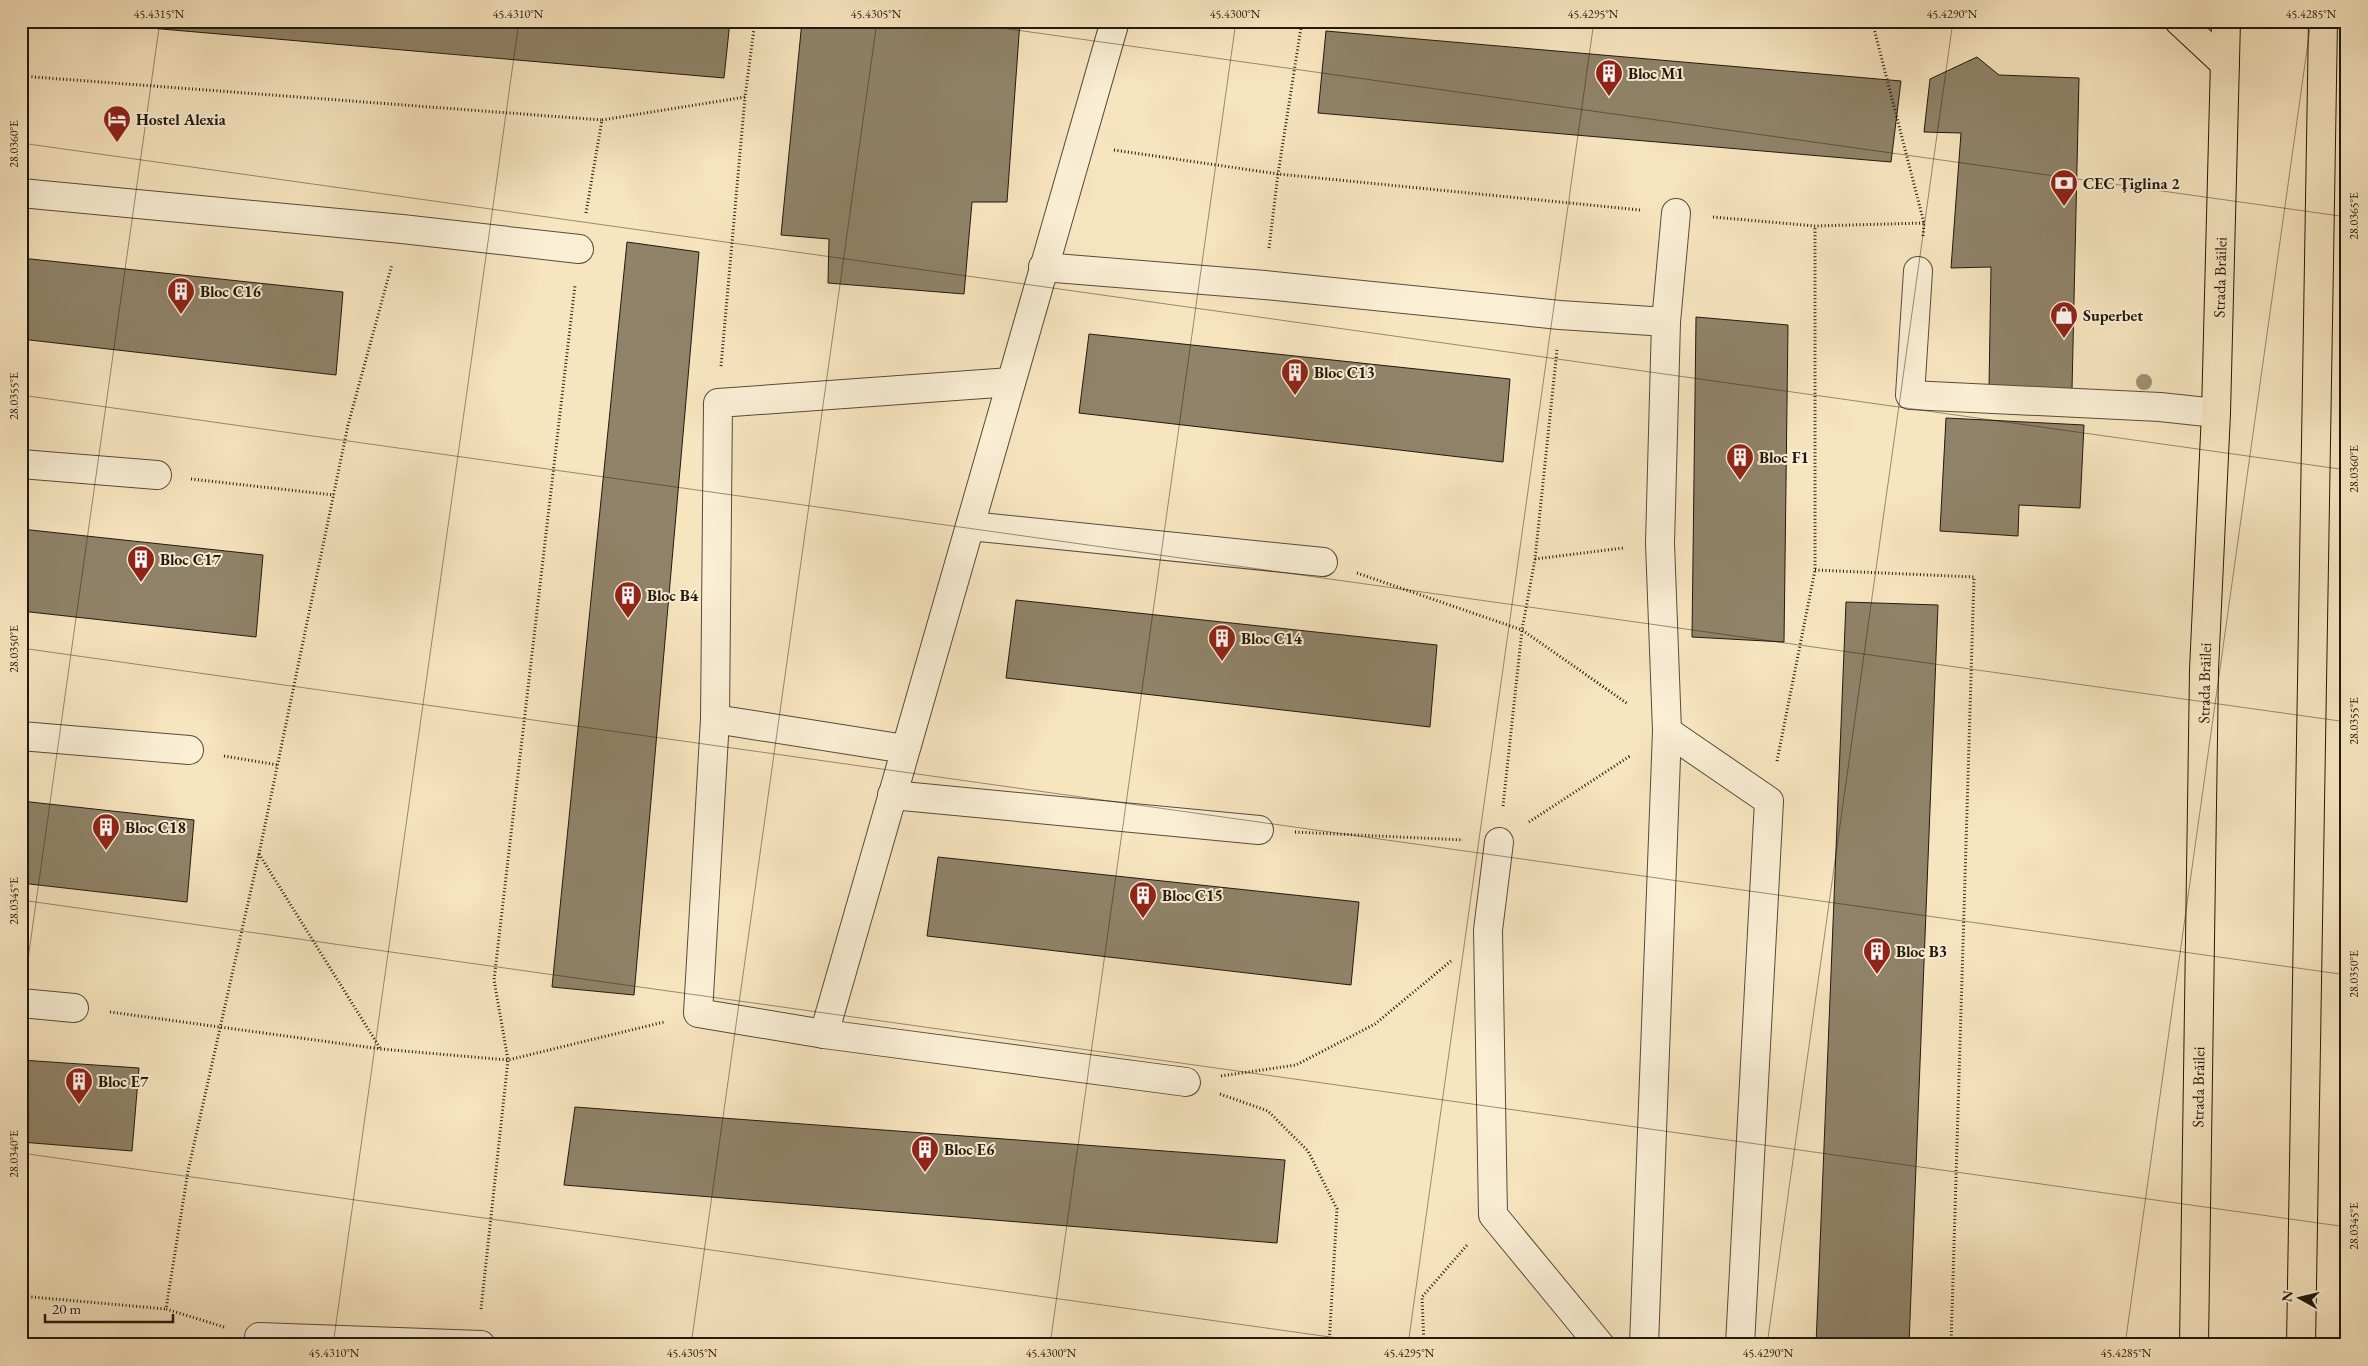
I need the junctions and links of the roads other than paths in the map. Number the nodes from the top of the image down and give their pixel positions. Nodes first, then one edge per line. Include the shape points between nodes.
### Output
1 (1115, 21) edge
2 (2179, 21) edge
3 (2226, 21) edge
4 (2322, 21) edge
5 (2225, 64) junction
6 (21, 193) edge
7 (1676, 213) road end
8 (579, 249) road end
9 (1043, 267) junction
10 (1918, 271) road end
11 (1666, 322) junction
12 (1011, 382) junction
13 (2216, 413) junction
14 (21, 464) edge
15 (157, 475) road end
16 (970, 526) junction
17 (1323, 562) road end
18 (715, 719) junction
19 (1667, 731) junction
20 (21, 736) edge
21 (905, 749) junction
22 (189, 750) road end
23 (892, 796) junction
24 (1259, 830) road end
25 (1499, 842) road end
26 (21, 1003) edge
27 (74, 1008) road end
28 (824, 1034) junction
29 (1186, 1082) road end
30 (259, 1341) edge
31 (477, 1344) edge
32 (481, 1345) edge
33 (1600, 1345) edge
34 (1644, 1345) edge
35 (1740, 1345) edge
36 (2194, 1345) edge
37 (2301, 1345) edge

1 - 9 lane
2 - 5 main road
3 - 5 main road, Strada Brăilei
4 - 37 main road
5 - 13 main road, Strada Brăilei
6 - 8 lane
7 - 11 lane
9 - 11 lane
9 - 12 lane
10 - 13 lane via 1910,395 2160,407
11 - 19 lane via 1660,543
12 - 16 lane
12 - 18 lane via 718,404
13 - 36 main road, Strada Brăilei via 2204,670
14 - 15 lane
16 - 17 lane
16 - 21 lane
18 - 21 lane
18 - 28 lane via 698,1013
19 - 34 lane
19 - 35 lane via 1769,800
20 - 22 lane
21 - 23 lane
23 - 24 lane
23 - 28 lane
25 - 33 lane via 1488,930 1493,1215
26 - 27 lane
28 - 29 lane
30 - 31 lane
31 - 32 lane

